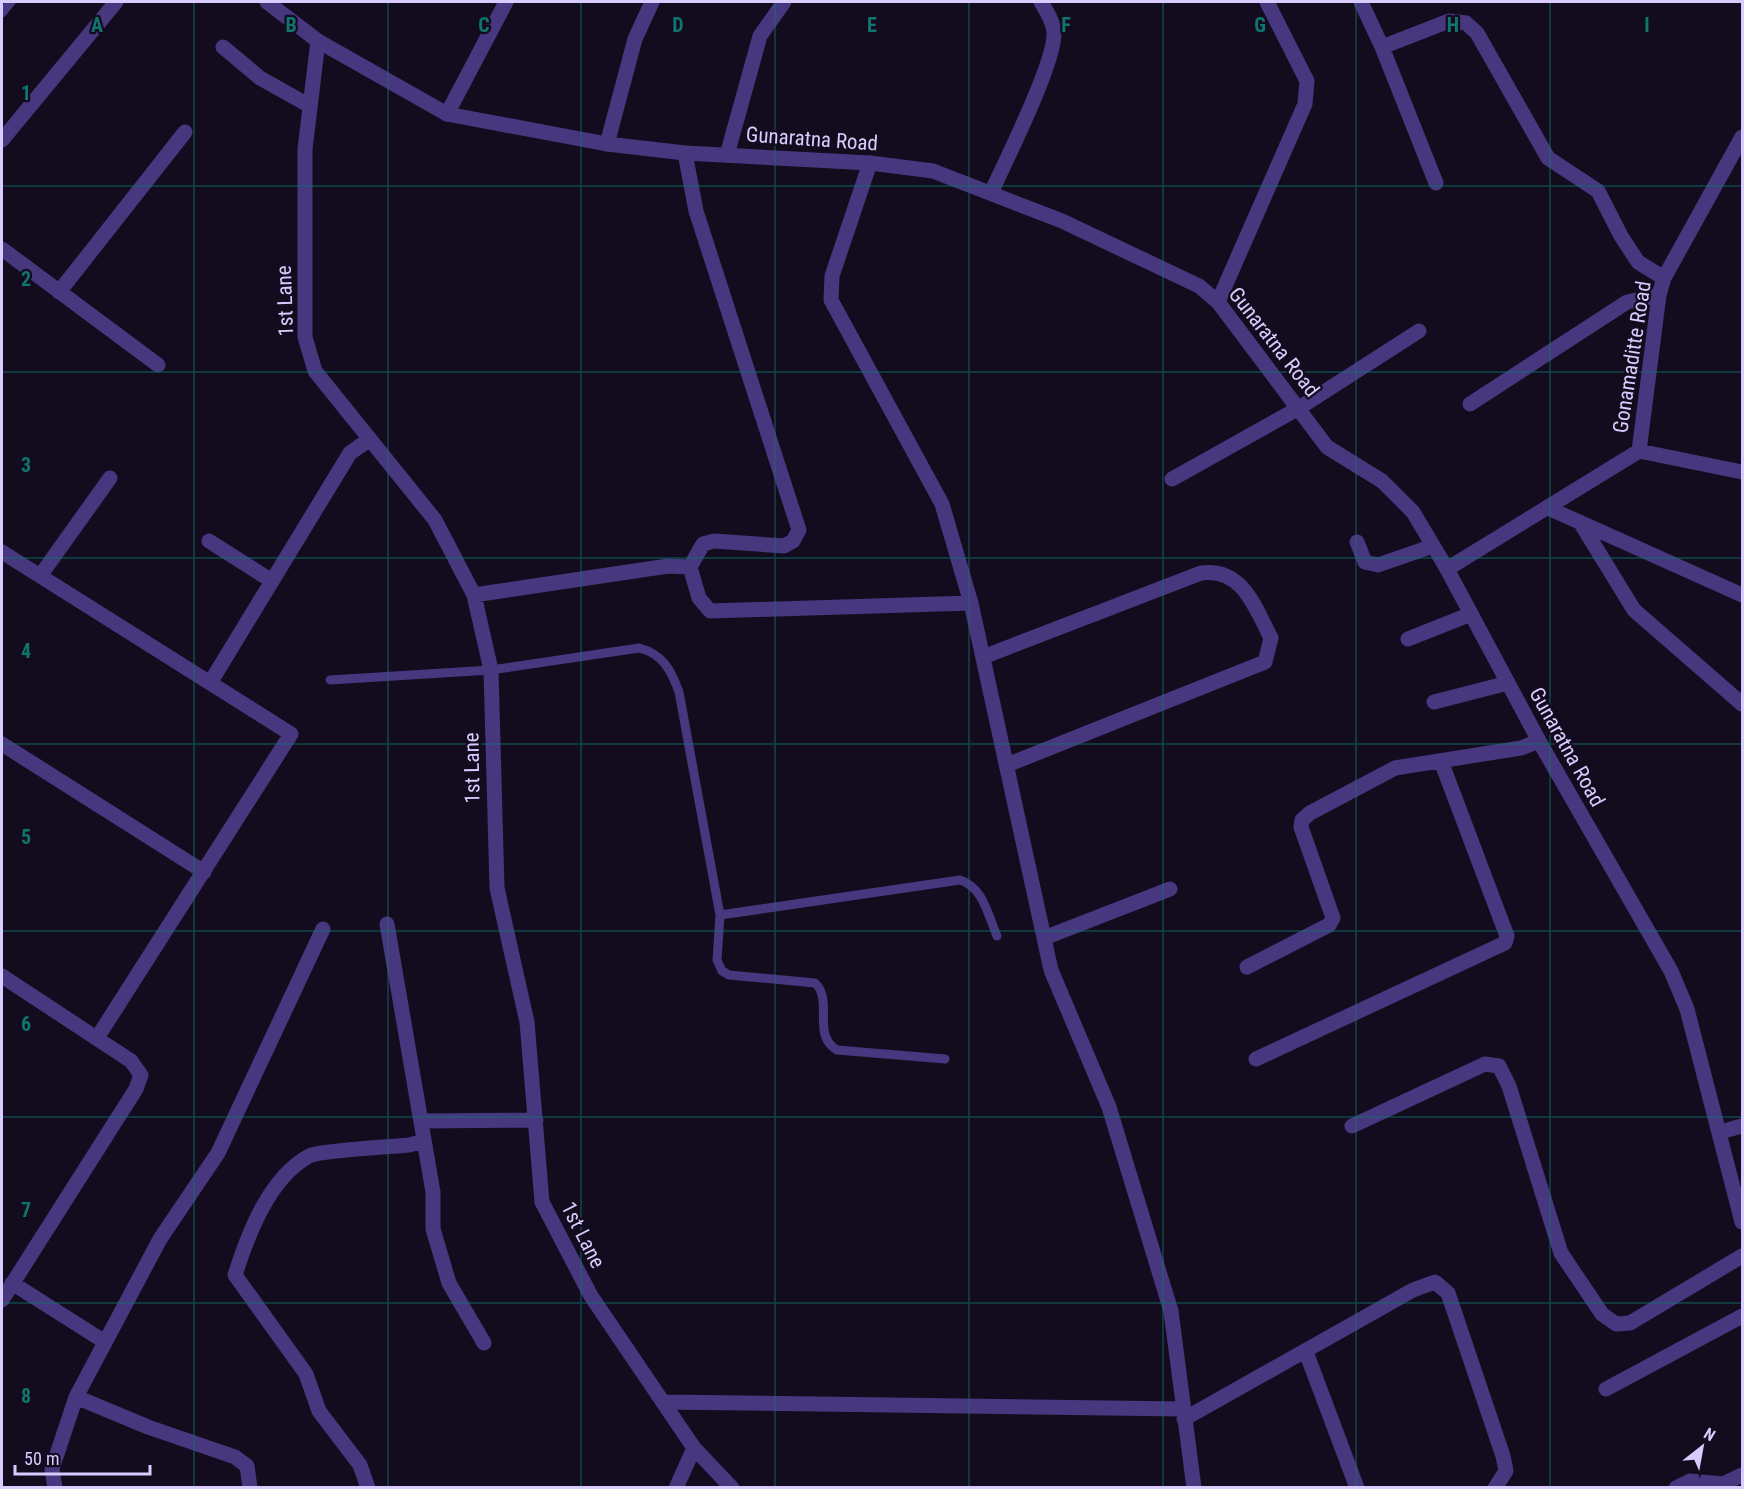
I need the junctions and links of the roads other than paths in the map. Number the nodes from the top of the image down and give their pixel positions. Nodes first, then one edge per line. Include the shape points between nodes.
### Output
1 (11, 2) edge
2 (116, 2) edge
3 (267, 2) edge
4 (506, 2) edge
5 (652, 2) edge
6 (784, 2) edge
7 (1041, 2) edge
8 (1267, 2) edge
9 (1360, 2) edge
10 (2, 13) edge
11 (318, 41) junction
12 (223, 47) dead end
13 (1382, 47) junction
14 (310, 106) junction
15 (447, 114) junction
16 (185, 132) dead end
17 (1743, 137) edge
18 (2, 140) edge
19 (608, 144) junction
20 (685, 153) junction
21 (727, 155) junction
22 (870, 163) junction
23 (1436, 183) dead end
24 (992, 194) junction
25 (2, 249) edge
26 (1664, 278) junction
27 (59, 292) junction
28 (1659, 295) junction
29 (1218, 302) junction
30 (1419, 331) dead end
31 (158, 366) dead end
32 (1470, 405) dead end
33 (1299, 408) junction
34 (370, 439) junction
35 (1639, 451) junction
36 (1743, 472) edge
37 (110, 477) dead end
38 (1172, 478) dead end
39 (1548, 508) junction
40 (1580, 522) junction
41 (209, 541) dead end
42 (1357, 542) dead end
43 (1433, 546) junction
44 (2, 552) edge
45 (690, 567) junction
46 (1447, 569) junction
47 (40, 576) junction
48 (272, 581) junction
49 (474, 595) junction
50 (1743, 595) edge
51 (971, 603) junction
52 (1472, 614) junction
53 (1408, 639) dead end
54 (983, 657) junction
55 (491, 670) junction
56 (330, 680) dead end
57 (210, 683) junction
58 (1508, 683) junction
59 (1434, 702) dead end
60 (1743, 704) edge
61 (1539, 741) junction
62 (2, 744) edge
63 (1441, 762) junction
64 (1006, 765) junction
65 (204, 872) junction
66 (1170, 889) dead end
67 (720, 915) junction
68 (387, 924) dead end
69 (323, 929) dead end
70 (997, 936) dead end
71 (1044, 938) junction
72 (1247, 967) dead end
73 (2, 976) edge
74 (97, 1038) junction
75 (945, 1059) dead end
76 (1256, 1059) dead end
77 (536, 1120) junction
78 (421, 1121) junction
79 (1352, 1126) dead end
80 (1743, 1126) edge
81 (1720, 1132) junction
82 (424, 1141) junction
83 (1743, 1222) edge
84 (1743, 1256) edge
85 (12, 1283) junction
86 (2, 1300) edge
87 (1743, 1316) edge
88 (105, 1342) junction
89 (484, 1343) dead end
90 (1306, 1352) junction
91 (1606, 1389) dead end
92 (76, 1396) junction
93 (663, 1402) junction
94 (1183, 1414) junction
95 (694, 1449) junction
96 (1743, 1475) edge
97 (55, 1488) edge
98 (250, 1488) edge
99 (368, 1488) edge
100 (676, 1488) edge
101 (732, 1488) edge
102 (1194, 1488) edge
103 (1357, 1488) edge
104 (1495, 1488) edge
105 (1676, 1488) edge

1 - 10 lane
2 - 18 street
3 - 11 street, Gunaratna Road
4 - 15 street
5 - 19 street via 635,39
6 - 21 street via 760,36
7 - 24 street via 1054,31 1052,45
8 - 29 street via 1307,81 1305,104
9 - 13 street
11 - 14 street, 1st Lane
11 - 15 street, Gunaratna Road
12 - 14 street via 260,78
13 - 23 street
13 - 26 street via 1449,21 1466,23 1477,33 1548,158 1598,191 1638,262
14 - 34 street, 1st Lane via 305,149 305,337 315,371
15 - 19 street, Gunaratna Road
16 - 27 street
17 - 26 street, Gonamaditte Road
19 - 20 street, Gunaratna Road
20 - 21 street, Gunaratna Road
20 - 45 street via 696,211 799,530 793,541 784,546 714,541 703,544
21 - 22 street, Gunaratna Road
22 - 24 street, Gunaratna Road via 933,171
22 - 51 street via 832,276 831,300 942,504
24 - 29 street, Gunaratna Road via 1072,226 1198,286
25 - 27 street
26 - 28 street, Gonamaditte Road
27 - 31 street
28 - 32 street via 1628,302
28 - 35 street, Gonamaditte Road
29 - 33 street, Gunaratna Road
30 - 33 street
33 - 38 street
33 - 43 street, Gunaratna Road via 1327,447 1382,481 1413,512
34 - 48 street via 350,453
34 - 49 street, 1st Lane via 435,520
35 - 36 street
35 - 39 street, Gonamaditte Road
37 - 47 street
39 - 40 street
39 - 46 street, Gonamaditte Road
40 - 50 street
40 - 60 street via 1634,610
41 - 48 street
42 - 43 street via 1365,562 1378,565
43 - 46 street, Gunaratna Road
44 - 47 street
45 - 49 street via 668,566
45 - 51 street via 699,598 710,611
46 - 52 street, Gunaratna Road
47 - 57 street
48 - 57 street
49 - 55 street, 1st Lane
51 - 54 street
52 - 53 street
52 - 58 street, Gunaratna Road
54 - 64 street
54 - 64 street via 1214,571 1227,574 1249,596 1271,638 1265,662
55 - 56 lane
55 - 67 lane via 639,648 658,656 670,668 679,692
55 - 77 street, 1st Lane via 497,888 527,1022
57 - 65 street via 291,734
58 - 59 street
58 - 61 street, Gunaratna Road
61 - 63 street via 1521,748
61 - 81 street, Gunaratna Road via 1671,971 1687,1009
62 - 65 street
63 - 72 street via 1417,762 1395,768 1302,820 1301,827 1333,918 1329,925
63 - 76 street via 1507,936 1505,943
64 - 71 street
65 - 74 street
66 - 71 street
67 - 70 lane via 960,880 981,897
67 - 75 lane via 717,960 722,971 729,975 814,983 820,993 824,1038 829,1046 837,1050
68 - 78 street
69 - 88 street via 218,1153 160,1239
71 - 94 street via 1051,970 1109,1107 1171,1311
73 - 74 street
74 - 85 street via 131,1061 141,1075 136,1089
77 - 78 street
77 - 93 street, 1st Lane via 542,1202 591,1296
78 - 82 street
79 - 84 street via 1485,1064 1499,1066 1509,1086 1561,1253 1602,1314 1616,1324 1630,1323
80 - 81 street
81 - 83 street, Gunaratna Road
82 - 89 street via 433,1192 436,1244 449,1283
82 - 99 street via 311,1155 289,1172 264,1204 235,1275 306,1374 319,1411 360,1465
85 - 86 street
85 - 88 street
87 - 91 street
88 - 92 street
90 - 94 street
90 - 103 street
90 - 104 street via 1413,1290 1435,1282 1448,1293 1503,1456 1506,1472
92 - 97 street via 52,1469
92 - 98 street via 147,1427 235,1457 247,1466
93 - 94 street
93 - 95 street, 1st Lane
94 - 102 street
95 - 100 street
95 - 101 street, 1st Lane
96 - 105 street via 1723,1484 1690,1481

